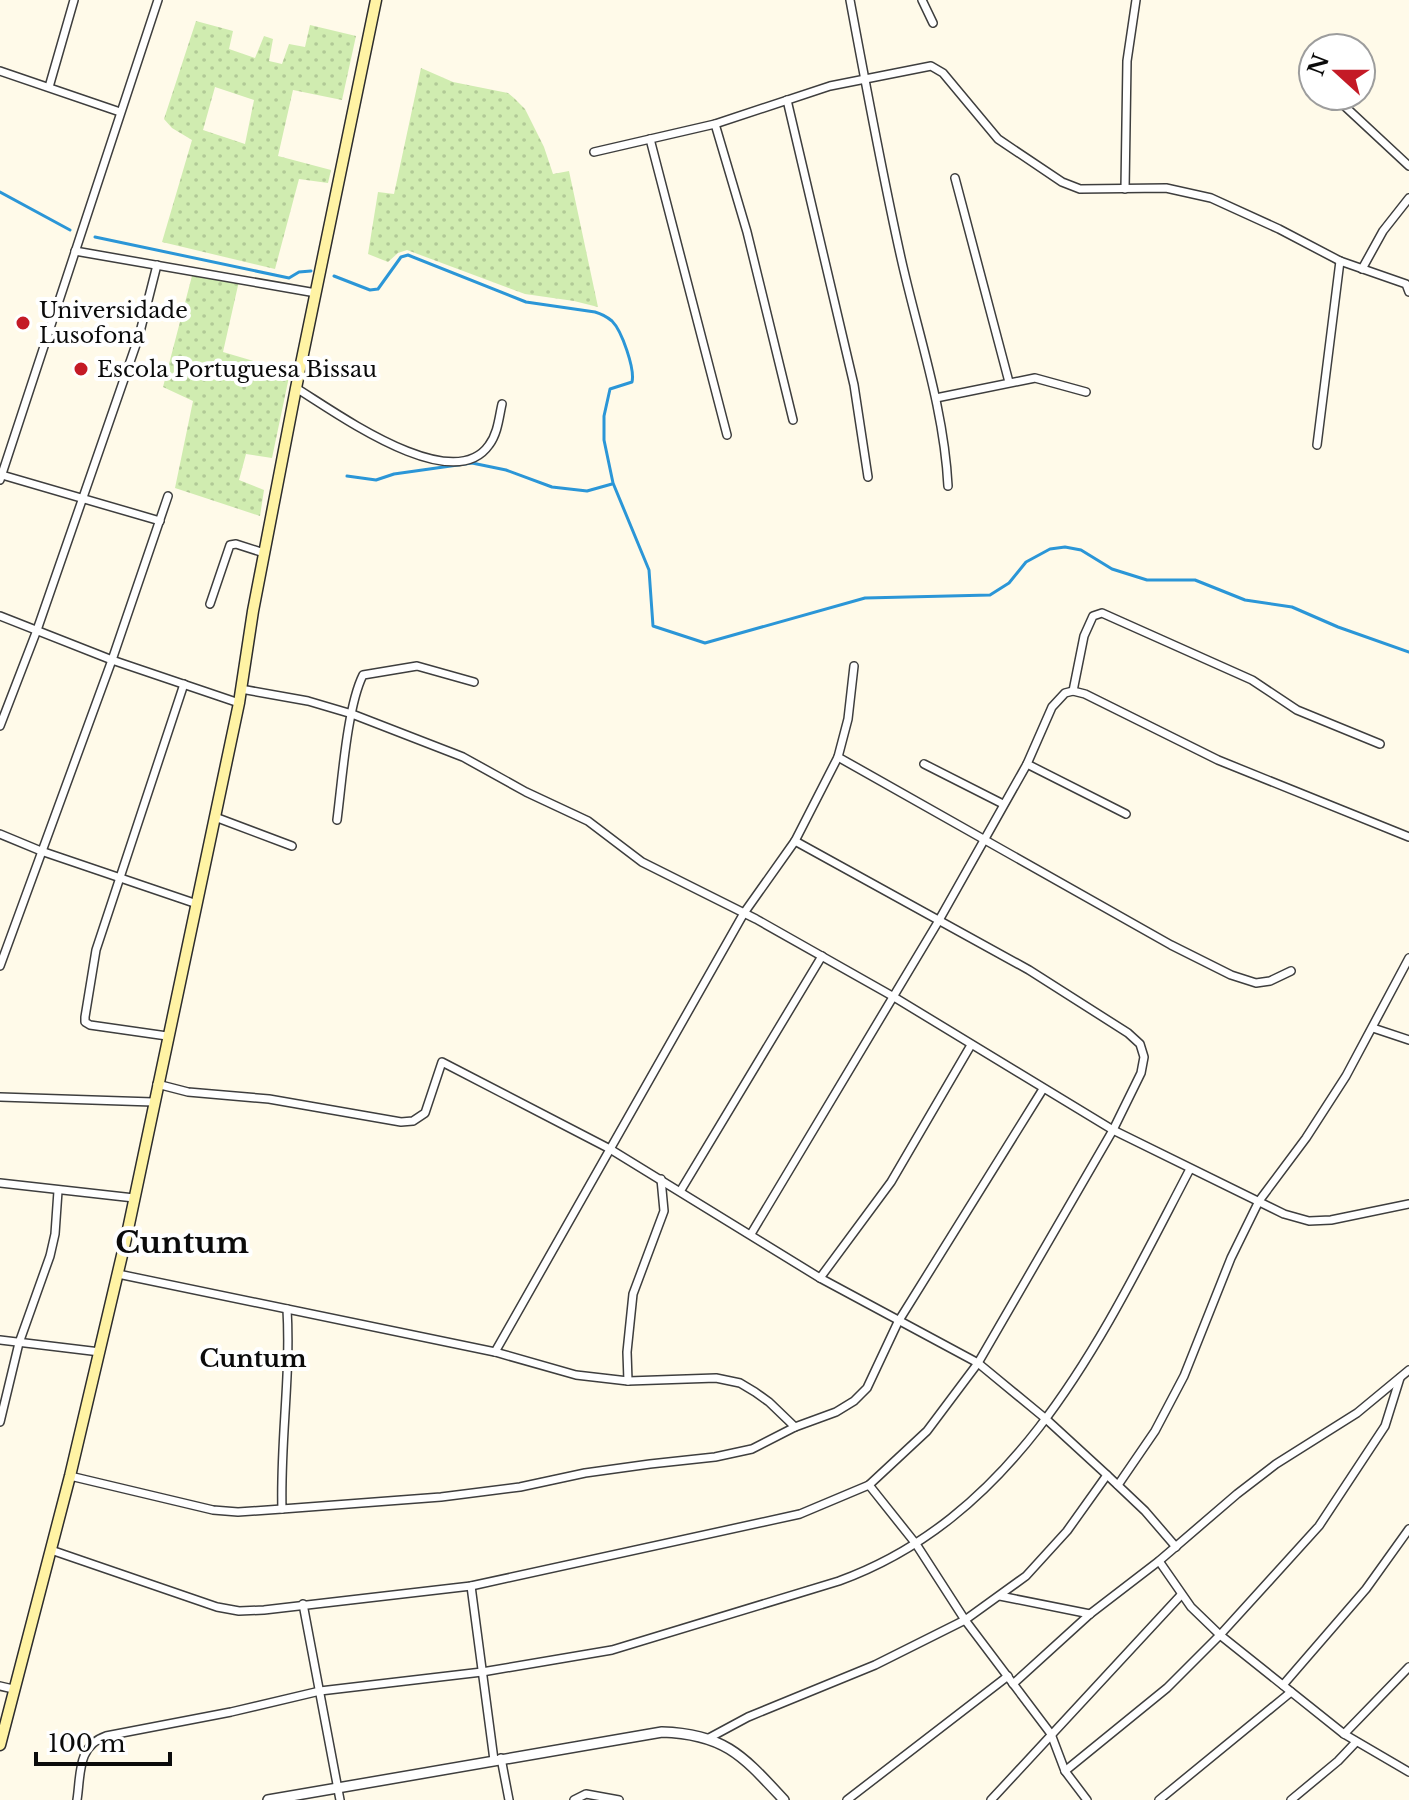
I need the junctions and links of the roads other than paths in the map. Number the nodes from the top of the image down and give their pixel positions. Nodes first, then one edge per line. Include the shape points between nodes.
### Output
1 (74, 0) edge
2 (158, 0) edge
3 (376, 0) edge
4 (850, 0) edge
5 (922, 0) edge
6 (1136, 0) edge
7 (933, 23) dead end
8 (0, 71) edge
9 (865, 78) junction
10 (49, 87) junction
11 (787, 100) junction
12 (120, 112) junction
13 (1351, 112) edge
14 (715, 124) junction
15 (650, 139) junction
16 (594, 152) dead end
17 (1409, 166) edge
18 (955, 178) dead end
19 (1125, 189) junction
20 (1409, 198) edge
21 (75, 251) junction
22 (1340, 261) junction
23 (157, 265) junction
24 (1362, 269) junction
25 (1408, 287) edge
26 (316, 293) junction
27 (1009, 382) junction
28 (296, 388) junction
29 (1086, 392) dead end
30 (936, 398) junction
31 (502, 404) dead end
32 (793, 420) dead end
33 (727, 435) dead end
34 (1317, 445) dead end
35 (868, 477) dead end
36 (1, 478) edge
37 (948, 486) dead end
38 (168, 496) dead end
39 (80, 499) junction
40 (160, 521) junction
41 (264, 553) junction
42 (210, 604) dead end
43 (0, 616) edge
44 (37, 630) junction
45 (112, 660) junction
46 (854, 666) dead end
47 (474, 682) dead end
48 (184, 684) junction
49 (241, 689) junction
50 (1073, 691) junction
51 (239, 703) junction
52 (352, 714) junction
53 (0, 726) edge
54 (1380, 744) dead end
55 (838, 757) junction
56 (924, 764) dead end
57 (1027, 764) junction
58 (1003, 804) junction
59 (1126, 814) dead end
60 (215, 817) junction
61 (337, 820) dead end
62 (0, 834) edge
63 (1409, 837) edge
64 (984, 839) junction
65 (795, 841) junction
66 (292, 846) dead end
67 (41, 851) junction
68 (118, 879) junction
69 (197, 904) junction
70 (744, 913) junction
71 (938, 922) junction
72 (822, 956) junction
73 (1409, 958) edge
74 (0, 966) edge
75 (1291, 971) dead end
76 (894, 997) junction
77 (1373, 1028) junction
78 (167, 1036) junction
79 (1409, 1040) edge
80 (971, 1045) junction
81 (157, 1084) junction
82 (1043, 1089) junction
83 (0, 1097) edge
84 (153, 1102) junction
85 (1113, 1130) junction
86 (610, 1149) junction
87 (1190, 1169) junction
88 (661, 1179) junction
89 (0, 1183) edge
90 (681, 1190) junction
91 (58, 1191) junction
92 (134, 1198) junction
93 (1259, 1201) junction
94 (1409, 1204) edge
95 (751, 1234) junction
96 (118, 1274) junction
97 (820, 1278) junction
98 (287, 1309) junction
99 (898, 1322) junction
100 (0, 1340) edge
101 (19, 1343) junction
102 (100, 1352) junction
103 (495, 1352) junction
104 (978, 1363) junction
105 (1409, 1370) edge
106 (1400, 1378) junction
107 (628, 1381) junction
108 (1046, 1419) junction
109 (0, 1422) edge
110 (795, 1427) junction
111 (1107, 1475) junction
112 (70, 1476) junction
113 (869, 1485) junction
114 (1118, 1485) junction
115 (282, 1509) junction
116 (1409, 1529) edge
117 (916, 1544) junction
118 (1176, 1547) junction
119 (51, 1550) junction
120 (1159, 1561) junction
121 (471, 1586) junction
122 (1181, 1595) junction
123 (1000, 1596) junction
124 (303, 1604) junction
125 (1090, 1614) junction
126 (965, 1620) junction
127 (1220, 1635) junction
128 (1409, 1667) edge
129 (482, 1672) junction
130 (1008, 1676) junction
131 (1013, 1684) junction
132 (1283, 1685) junction
133 (0, 1686) edge
134 (13, 1689) junction
135 (320, 1691) junction
136 (1291, 1692) junction
137 (1051, 1734) junction
138 (1344, 1734) junction
139 (709, 1738) junction
140 (1356, 1742) junction
141 (0, 1745) edge
142 (498, 1759) junction
143 (1065, 1771) junction
144 (1409, 1772) edge
145 (337, 1788) junction
146 (77, 1800) edge
147 (268, 1800) edge
148 (340, 1800) edge
149 (509, 1800) edge
150 (574, 1800) edge
151 (619, 1800) edge
152 (784, 1800) edge
153 (847, 1800) edge
154 (991, 1800) edge
155 (1087, 1800) edge
156 (1159, 1800) edge
157 (1291, 1800) edge

1 - 10 street
2 - 12 street
3 - 26 main road
4 - 9 street
5 - 7 street
6 - 19 street via 1127,61
8 - 10 street
9 - 11 street
9 - 19 street via 931,66 943,73 998,139 1051,177 1080,189
9 - 30 street
10 - 12 street
11 - 14 street
11 - 35 street via 854,385
12 - 21 street
13 - 17 street
14 - 15 street
14 - 32 street
15 - 16 street
15 - 33 street
18 - 27 street
19 - 22 street via 1166,188 1211,198
20 - 24 street
21 - 23 street
21 - 36 street
22 - 24 street
22 - 34 street
23 - 26 street
23 - 39 street via 139,336
24 - 25 street
26 - 28 main road
27 - 29 street via 1042,378
27 - 30 street
28 - 31 street via 398,448 445,462 473,458 489,445
28 - 41 main road
30 - 37 street
36 - 39 street
38 - 40 street
39 - 40 street
39 - 44 street
40 - 45 street
41 - 42 street via 230,545
41 - 49 main road
43 - 44 street
44 - 45 street
44 - 53 street
45 - 48 street
45 - 67 street
46 - 55 street
47 - 52 street via 417,666 369,672 359,684
48 - 51 street
48 - 68 street
49 - 51 main road
49 - 52 street
50 - 54 street via 1084,636 1093,616 1102,613 1252,680 1285,704
50 - 57 street via 1052,707
50 - 63 street via 1218,760
51 - 60 main road
52 - 61 street
52 - 70 street via 485,768 588,821 642,862
55 - 64 street
55 - 65 street
56 - 58 street
57 - 58 street
57 - 59 street
58 - 64 street
60 - 66 street
60 - 69 main road
62 - 67 street
64 - 71 street
64 - 75 street via 1171,945 1244,980 1270,981
65 - 70 street
65 - 71 street
67 - 68 street
67 - 74 street
68 - 69 street
68 - 78 street via 90,974 85,1022
69 - 78 main road
70 - 72 street
70 - 86 street
71 - 76 street
71 - 85 street via 1029,970 1140,1044 1141,1073
72 - 76 street
72 - 90 street
73 - 77 street
76 - 80 street
76 - 95 street
77 - 79 street
77 - 93 street via 1322,1114
78 - 81 main road
80 - 82 street
80 - 97 street via 891,1182
81 - 84 main road
81 - 86 street via 401,1122 425,1113 442,1062
82 - 85 street
82 - 99 street
83 - 84 street
84 - 92 main road
85 - 87 street
85 - 104 street
86 - 88 street
86 - 103 street
87 - 93 street
87 - 108 street via 1105,1329
88 - 90 street
88 - 107 street via 664,1211 631,1306
89 - 91 street
90 - 95 street
91 - 92 street
91 - 101 street via 50,1256
92 - 96 main road
93 - 94 street via 1309,1221
93 - 114 street via 1179,1386
95 - 97 street
96 - 98 street
96 - 102 main road
97 - 99 street
98 - 103 street
98 - 115 street
99 - 104 street
99 - 110 street via 867,1388 836,1412
100 - 101 street
101 - 102 street
101 - 109 street
102 - 112 main road
103 - 107 street via 576,1375
104 - 108 street
104 - 113 street via 927,1431
105 - 106 street
106 - 118 street via 1357,1413 1276,1464
106 - 127 street via 1385,1426 1326,1517
107 - 110 street via 716,1378 740,1383
108 - 111 street
108 - 117 street via 996,1480
110 - 115 street via 752,1449 715,1457 441,1497
111 - 114 street
111 - 123 street via 1053,1549
112 - 115 street via 213,1510
112 - 119 main road
113 - 117 street
113 - 121 street via 800,1514
114 - 118 street
116 - 132 street via 1366,1589
117 - 126 street
117 - 129 street via 839,1581 644,1642
118 - 120 street
119 - 124 street via 217,1607 239,1611
119 - 134 main road
120 - 122 street
120 - 125 street
121 - 124 street
121 - 129 street
122 - 127 street
122 - 137 street
123 - 125 street
123 - 126 street
124 - 135 street
125 - 131 street
126 - 130 street
126 - 139 street
127 - 132 street
127 - 143 street via 1167,1688
128 - 138 street
129 - 135 street
129 - 142 street
130 - 131 street
130 - 153 street
131 - 137 street
132 - 136 street
133 - 134 street
134 - 141 main road
135 - 145 street
135 - 146 street via 97,1739 85,1752
136 - 138 street
136 - 156 street
137 - 143 street
137 - 154 street
138 - 140 street
139 - 142 street via 662,1732
139 - 152 street via 736,1752
140 - 144 street
140 - 157 street
142 - 145 street
142 - 149 street
143 - 155 street
145 - 147 street
145 - 148 street
150 - 151 street via 586,1794

